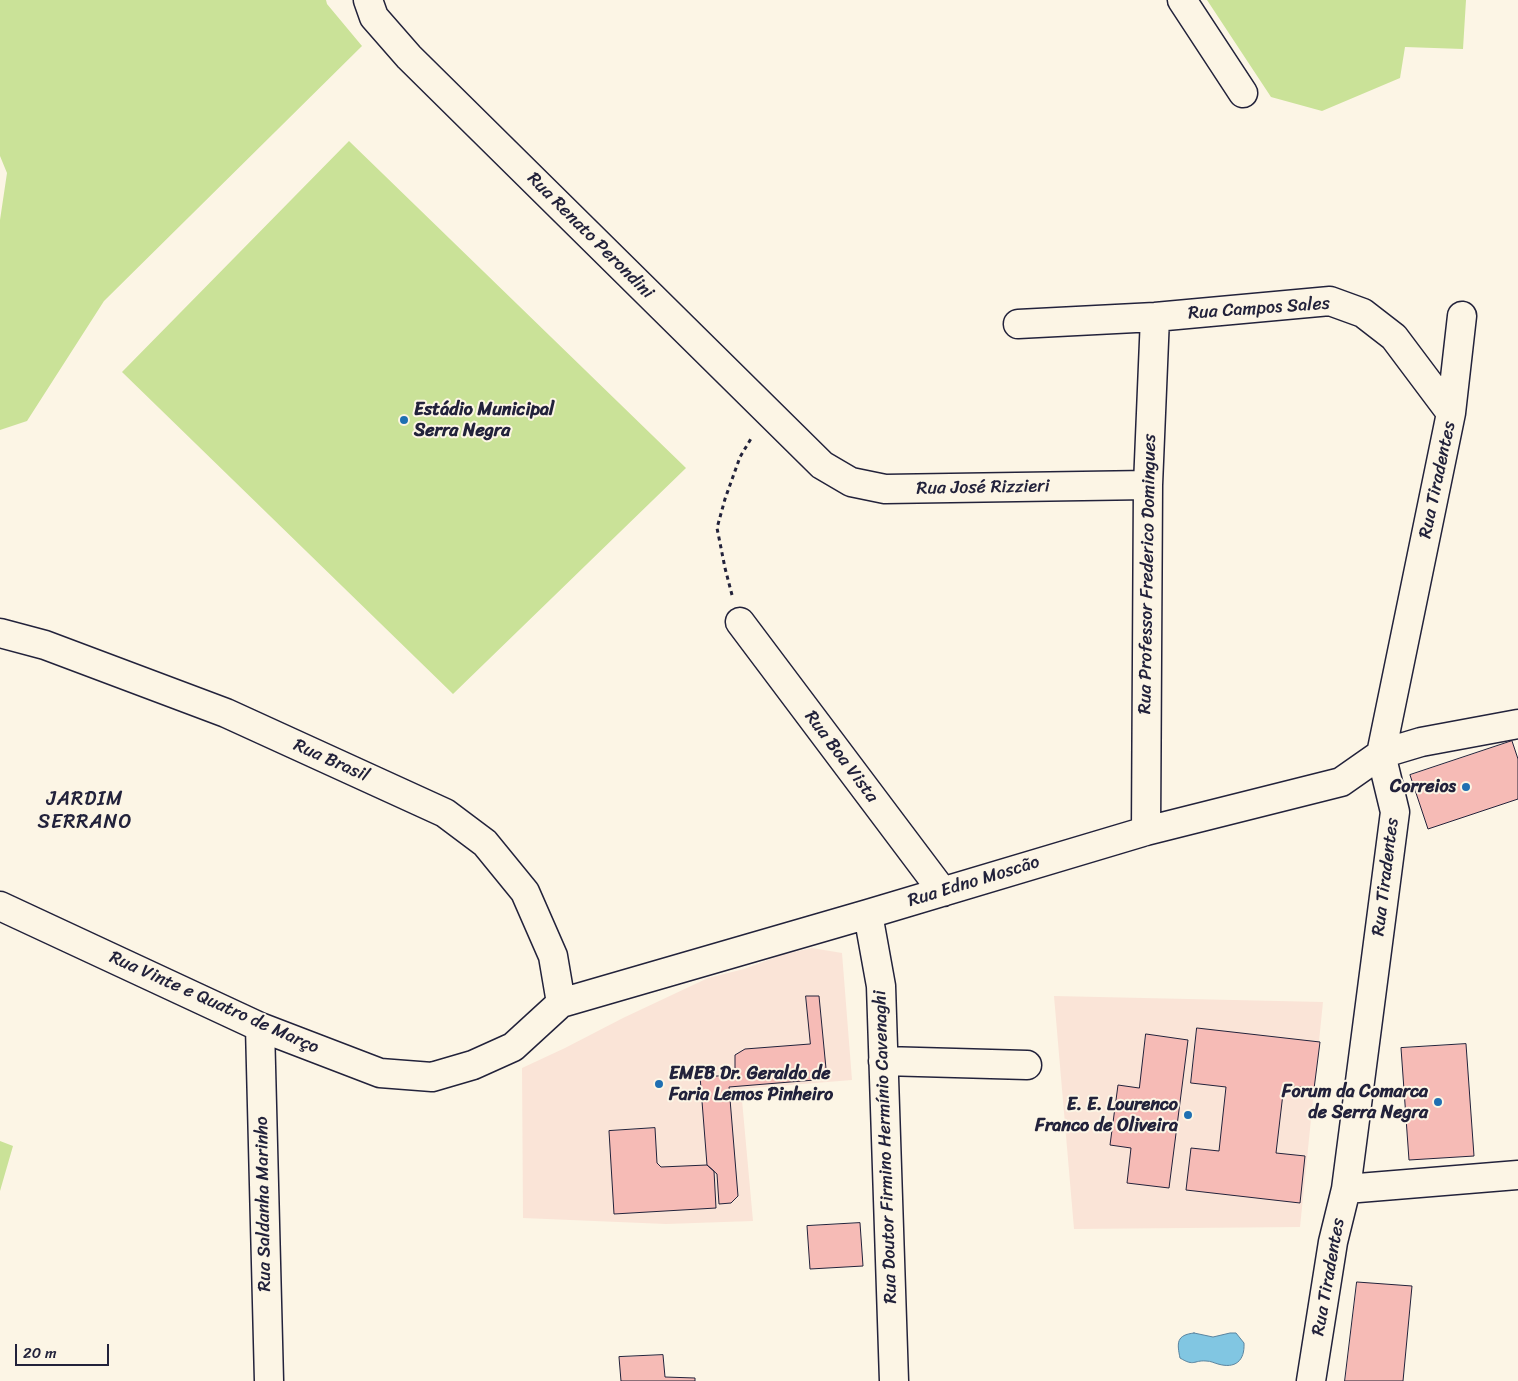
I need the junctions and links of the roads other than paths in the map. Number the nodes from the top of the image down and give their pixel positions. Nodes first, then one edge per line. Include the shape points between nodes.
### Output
1 (368, 0) edge
2 (1182, 0) edge
3 (1243, 93) dead end
4 (1462, 316) dead end
5 (1155, 317) junction
6 (1018, 324) dead end
7 (1451, 413) junction
8 (822, 465) joint
9 (1148, 484) junction
10 (740, 622) road end
11 (0, 633) edge
12 (1518, 724) edge
13 (1381, 754) junction
14 (1146, 831) junction
15 (943, 892) junction
16 (0, 906) edge
17 (868, 914) junction
18 (561, 1003) junction
19 (260, 1027) junction
20 (883, 1061) junction
21 (1027, 1065) dead end
22 (1518, 1175) edge
23 (1346, 1189) junction
24 (269, 1381) edge
25 (894, 1381) edge
26 (1311, 1381) edge

1 - 8 street, Rua Renato Perondini via 374,16 409,57
2 - 3 street
4 - 7 street, Rua Tiradentes
5 - 6 street, Rua Campos Sales
5 - 7 street, Rua Campos Sales via 1330,301 1363,313 1394,337
5 - 9 street, Rua Professor Frederico Domingues
7 - 13 street, Rua Tiradentes
8 - 9 street, Rua José Rizzieri via 851,482 885,489
9 - 14 street, Rua Professor Frederico Domingues
10 - 15 street, Rua Boa Vista
11 - 18 street, Rua Brasil via 45,646 226,714 445,813 485,843 525,892 553,956
12 - 13 street, Rua Edno Moscão via 1421,742
13 - 14 street, Rua Edno Moscão via 1341,782
13 - 23 street, Rua Tiradentes via 1395,812
14 - 15 street, Rua Edno Moscão
15 - 17 street, Rua Edno Moscão
16 - 19 street, Rua Vinte e Quatro de Março
17 - 18 street, Rua Edno Moscão
17 - 20 street, Rua Doutor Firmino Hermínio Cavenaghi via 881,986
18 - 19 street, Rua Vinte e Quatro de Março via 513,1047 474,1065 432,1077 380,1073
19 - 24 street, Rua Saldanha Marinho
20 - 21 street
20 - 25 street, Rua Doutor Firmino Hermínio Cavenaghi
22 - 23 street
23 - 26 street, Rua Tiradentes via 1333,1242

